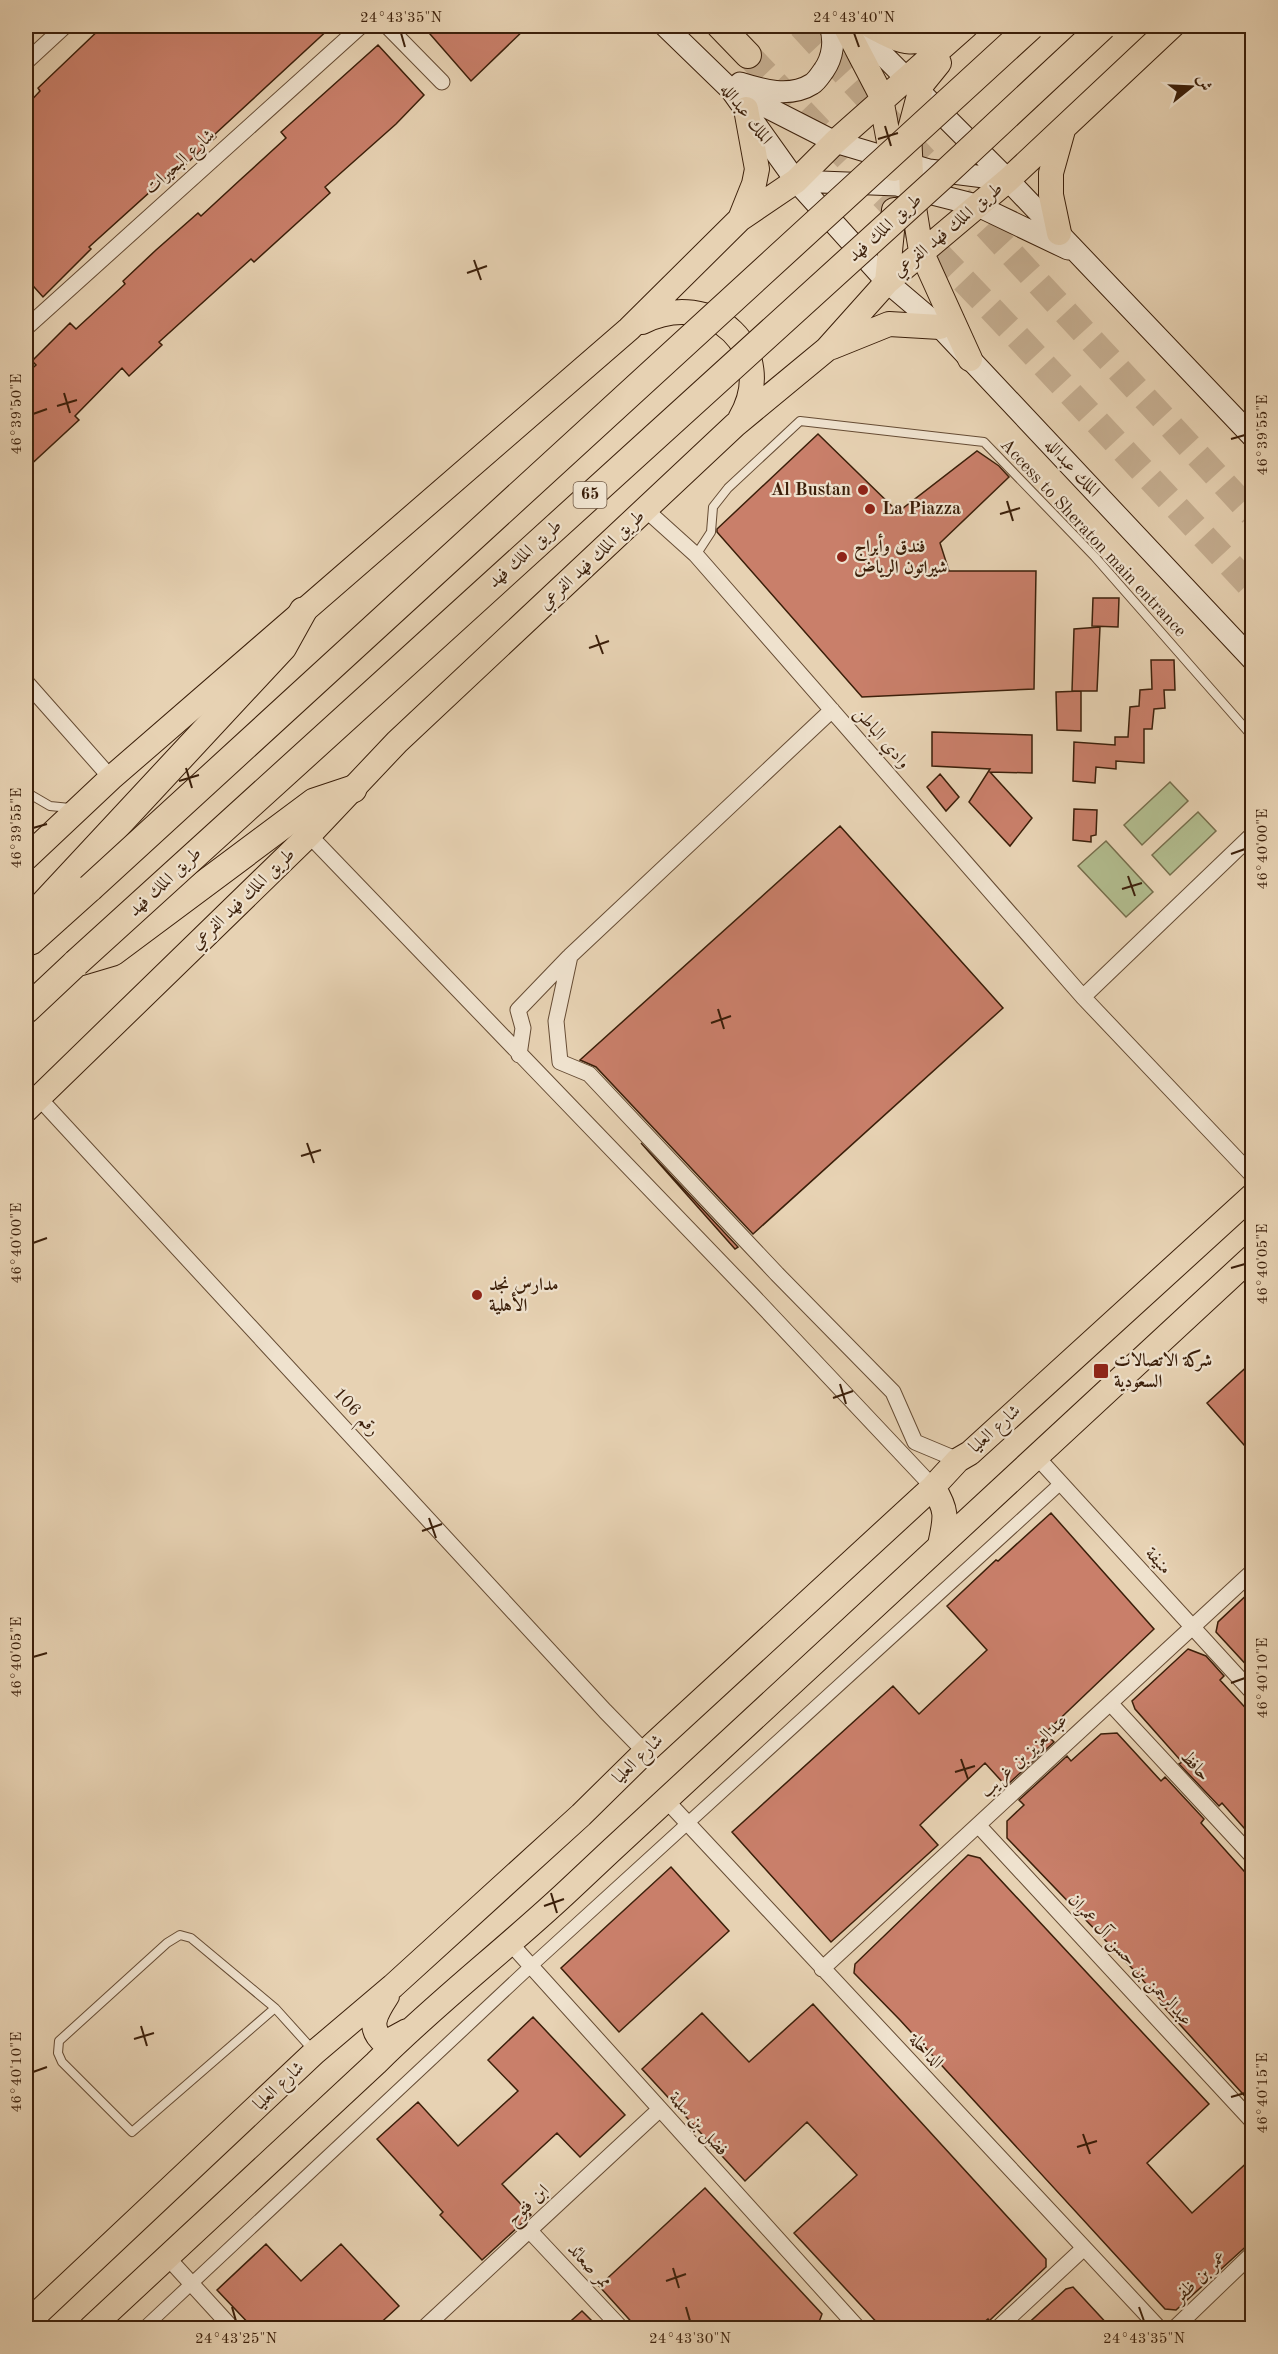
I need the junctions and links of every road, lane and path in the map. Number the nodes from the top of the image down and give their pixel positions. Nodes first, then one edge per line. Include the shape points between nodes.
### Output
1 (65, 26) edge
2 (361, 26) edge
3 (387, 26) edge
4 (665, 26) edge
5 (720, 26) edge
6 (830, 26) edge
7 (845, 26) edge
8 (854, 26) edge
9 (871, 26) edge
10 (956, 26) edge
11 (968, 26) edge
12 (1031, 26) edge
13 (1104, 26) edge
14 (1172, 26) edge
15 (748, 55) tunnel mouth
16 (26, 62) edge
17 (442, 82) dead end
18 (724, 83) junction
19 (913, 86) junction
20 (881, 102) junction
21 (746, 109) junction
22 (1063, 129) junction
23 (835, 142) junction
24 (901, 161) junction
25 (1008, 180) junction
26 (796, 181) junction
27 (904, 187) junction
28 (976, 205) junction
29 (740, 219) junction
30 (1059, 233) junction
31 (921, 251) junction
32 (1075, 252) junction
33 (887, 282) junction
34 (28, 319) edge
35 (940, 327) junction
36 (629, 329) junction
37 (827, 349) junction
38 (970, 359) junction
39 (735, 425) junction
40 (1252, 436) edge
41 (646, 510) junction
42 (696, 555) junction
43 (303, 611) junction
44 (1252, 659) edge
45 (26, 682) edge
46 (832, 710) junction
47 (1252, 736) edge
48 (111, 778) junction
49 (352, 789) junction
50 (26, 792) edge
51 (78, 809) junction
52 (309, 835) junction
53 (1252, 835) edge
54 (26, 858) edge
55 (26, 930) edge
56 (26, 945) edge
57 (570, 956) junction
58 (76, 963) junction
59 (1083, 997) junction
60 (26, 1010) edge
61 (519, 1055) junction
62 (32, 1104) edge
63 (1252, 1175) edge
64 (1252, 1196) edge
65 (1252, 1257) edge
66 (1036, 1456) junction
67 (958, 1460) junction
68 (1061, 1483) junction
69 (933, 1487) junction
70 (940, 1545) junction
71 (1252, 1572) edge
72 (1192, 1628) junction
73 (1252, 1692) edge
74 (1110, 1703) junction
75 (645, 1752) junction
76 (665, 1799) junction
77 (687, 1823) junction
78 (978, 1825) junction
79 (1252, 1856) edge
80 (511, 1944) junction
81 (531, 1966) junction
82 (822, 1969) junction
83 (393, 1986) junction
84 (275, 2008) junction
85 (410, 2029) junction
86 (315, 2052) junction
87 (659, 2110) junction
88 (1251, 2118) edge
89 (529, 2230) junction
90 (1084, 2248) junction
91 (1252, 2254) edge
92 (168, 2258) junction
93 (191, 2284) junction
94 (853, 2323) edge
95 (26, 2324) edge
96 (91, 2328) edge
97 (144, 2328) edge
98 (232, 2328) edge
99 (424, 2328) edge
100 (621, 2328) edge
101 (835, 2328) edge
102 (998, 2328) edge
103 (1159, 2328) edge
104 (1175, 2328) edge

1 - 16 street
2 - 34 street, شارع البحيرات
3 - 17 street
4 - 18 main road, الملك عبدالله
5 - 15 highway
6 - 18 main road via 834,38 829,63 813,84 792,91 768,91
7 - 20 main road
8 - 19 main road
9 - 10 main road via 896,39 916,43
11 - 19 main road
12 - 56 highway, 65, bridge
13 - 58 highway, طريق الملك فهد / 65, bridge
14 - 22 main road, طريق الملك فهد الفرعي
18 - 21 main road, الملك عبدالله
18 - 23 main road
19 - 20 main road
19 - 24 main road via 909,133
19 - 25 main road
20 - 23 main road
20 - 24 main road
21 - 26 main road, الملك عبدالله
21 - 29 main road via 757,169
22 - 25 main road, طريق الملك فهد الفرعي
22 - 30 main road via 1051,173
23 - 24 main road
23 - 26 main road
24 - 25 main road via 929,170
24 - 27 main road
25 - 28 main road, طريق الملك فهد الفرعي
25 - 30 main road
26 - 27 main road
26 - 29 main road
26 - 33 main road, الملك عبدالله
27 - 28 main road
27 - 31 main road
27 - 33 main road via 890,243
28 - 31 main road, طريق الملك فهد الفرعي
28 - 32 main road
29 - 36 main road
30 - 32 main road
31 - 33 main road, طريق الملك فهد الفرعي
31 - 38 main road
32 - 40 main road
33 - 35 main road, الملك عبدالله
33 - 37 main road, طريق الملك فهد الفرعي
35 - 37 main road via 889,324
35 - 38 main road, الملك عبدالله
36 - 39 main road via 655,315 675,310 695,311 730,330 743,345 752,384 748,404
36 - 43 main road
37 - 39 main road, طريق الملك فهد الفرعي
38 - 44 main road, الملك عبدالله
39 - 41 main road, طريق الملك فهد الفرعي
41 - 42 street, وادي الباطن
41 - 49 main road, طريق الملك فهد الفرعي
42 - 46 street, وادي الباطن
42 - 47 lane, Access to Sheraton main entrance via 711,532 713,507 800,421 984,442 1095,557
43 - 48 main road
43 - 55 highway via 283,646 28,920
45 - 48 street
46 - 57 street
46 - 59 street, وادي الباطن
48 - 51 main road
49 - 52 main road, طريق الملك فهد الفرعي
49 - 58 highway via 314,802 113,952
50 - 51 lane via 50,806
51 - 54 main road
52 - 61 street
52 - 62 main road, طريق الملك فهد الفرعي
53 - 59 street
57 - 61 street via 518,1010 523,1028
57 - 67 street via 556,1021 560,1062 589,1074 893,1392 915,1442
58 - 60 highway, طريق الملك فهد / 65
59 - 63 street, وادي الباطن
61 - 69 street
62 - 75 street, رقم 106
64 - 67 main road, شارع العليا
65 - 66 main road
66 - 68 street, منيفة
66 - 70 main road
67 - 69 main road, شارع العليا
68 - 72 street, منيفة
68 - 77 street
69 - 70 main road via 944,1505
69 - 75 main road, شارع العليا
70 - 76 main road
71 - 72 street, عبدالعزيز بن غريب
72 - 73 street, منيفة
72 - 74 street, عبدالعزيز بن غريب
74 - 78 street, عبدالعزيز بن غريب
74 - 79 street, حافظ
75 - 83 main road, شارع العليا
76 - 77 street, الداخلة
76 - 80 main road
77 - 81 street
77 - 82 street, الداخلة
78 - 82 street, عبدالعزيز بن غريب
78 - 88 street, عبدالرحمن بن حسن آل عمران
80 - 81 street, فضل بن سلمة
80 - 85 main road
81 - 87 street, فضل بن سلمة
81 - 93 street
82 - 90 street, الداخلة
83 - 85 main road via 377,2012 377,2036 385,2043
83 - 86 main road, شارع العليا
84 - 84 lane via 132,2132 62,2062 58,2053 59,2041 180,1935 191,1938
84 - 86 lane
85 - 92 main road
86 - 95 main road, شارع العليا
87 - 89 street, ابن فتوح
87 - 94 street, فضل بن سلمة
89 - 99 street, ابن فتوح
89 - 100 street, ممر صعائد
90 - 102 street
90 - 103 street, الداخلة
91 - 104 street, عمر بن ظفر
92 - 93 street
92 - 96 main road
93 - 97 street
93 - 98 street
94 - 101 street

